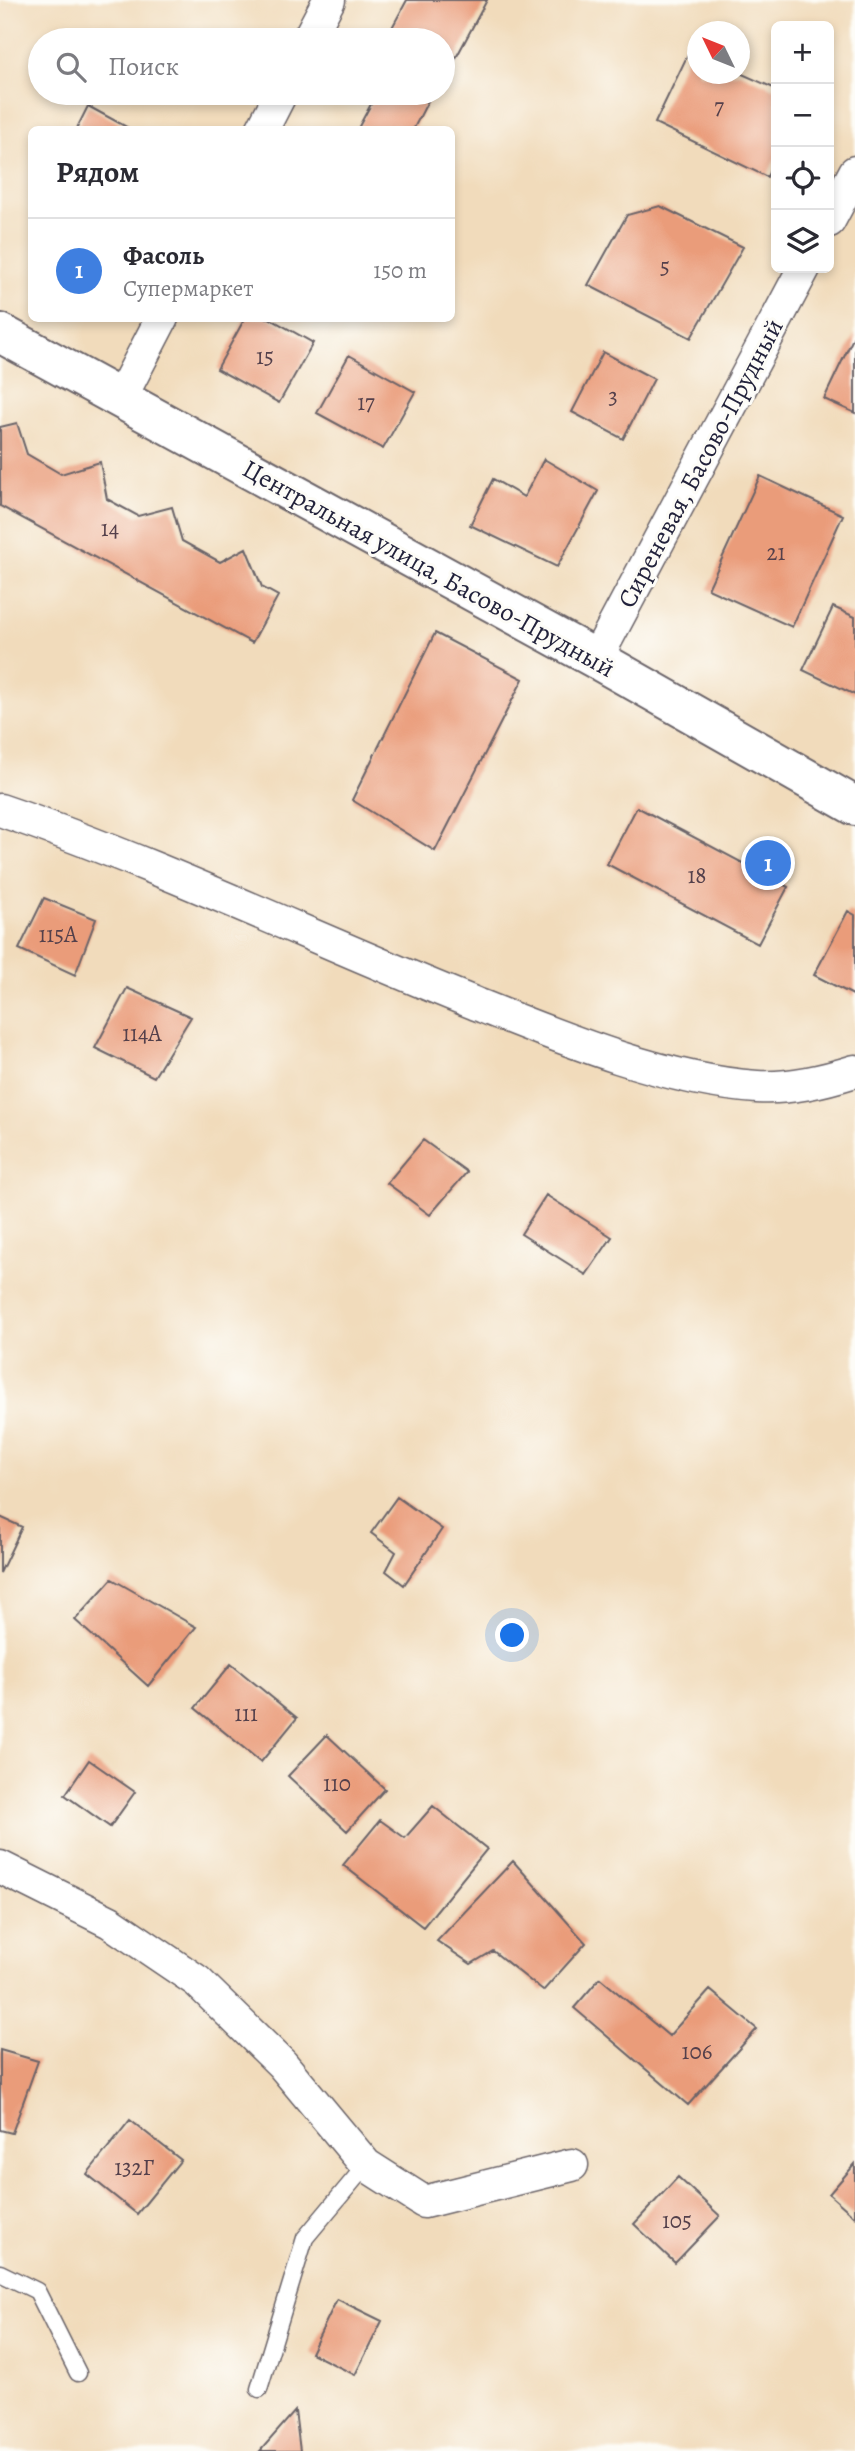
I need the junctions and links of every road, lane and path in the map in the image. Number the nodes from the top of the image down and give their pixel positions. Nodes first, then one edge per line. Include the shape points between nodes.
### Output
1 (330, 0) edge
2 (315, 28) edge
3 (275, 105) edge
4 (263, 126) edge
5 (855, 172) edge
6 (834, 212) edge
7 (801, 273) edge
8 (160, 322) edge
9 (0, 333) edge
10 (120, 399) junction
11 (596, 659) junction
12 (855, 806) edge
13 (0, 810) edge
14 (855, 1071) edge
15 (0, 1867) edge
16 (366, 2165) junction
17 (572, 2165) dead end
18 (0, 2273) edge
19 (78, 2374) dead end
20 (260, 2389) dead end

1 - 2 street
3 - 4 street
5 - 6 street
7 - 11 street, Сиреневая, Басово-Прудный
8 - 10 street
9 - 10 street, Центральная улица, Басово-Прудный
10 - 11 street, Центральная улица, Басово-Прудный
11 - 12 street, Центральная улица, Басово-Прудный
13 - 14 street via 138,860 539,1029 673,1074 758,1087 817,1083
15 - 16 street via 110,1922 197,1981 282,2064
16 - 17 street via 424,2202
16 - 20 lane via 305,2238
18 - 19 lane via 37,2291

